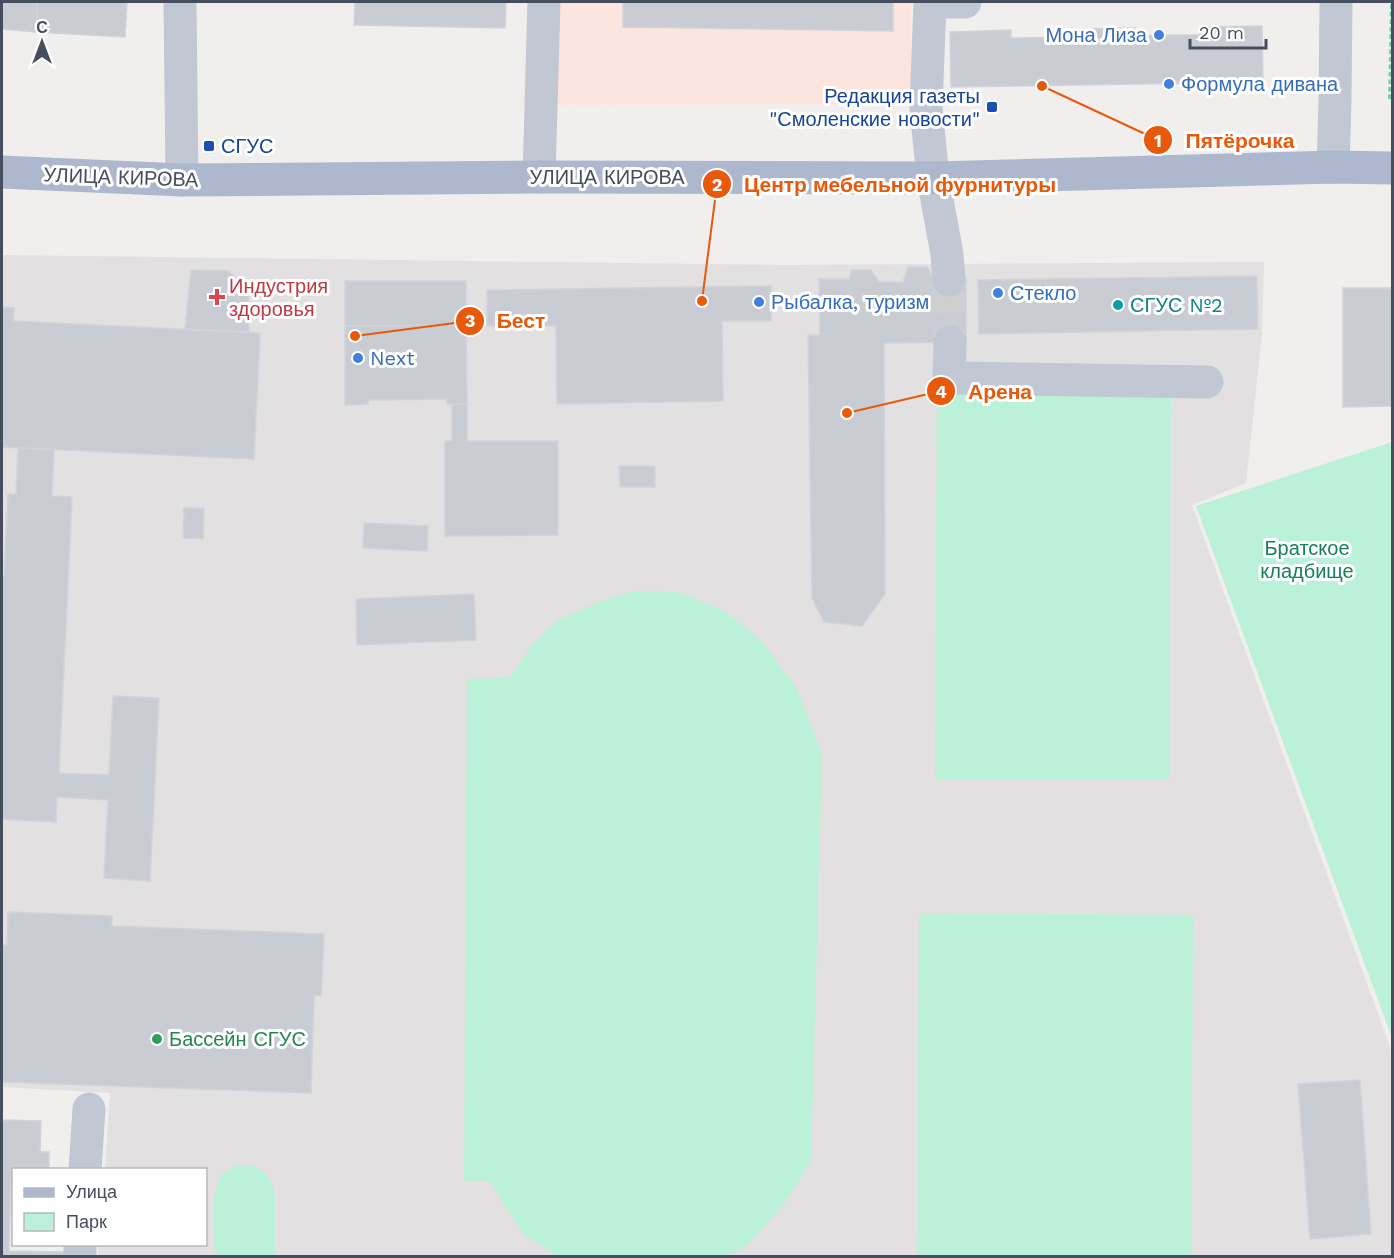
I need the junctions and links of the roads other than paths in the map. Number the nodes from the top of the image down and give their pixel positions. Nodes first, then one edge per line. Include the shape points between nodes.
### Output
1 (180, 2) edge
2 (544, 2) edge
3 (930, 2) edge
4 (965, 2) edge
5 (1336, 2) edge
6 (1333, 167) junction
7 (1392, 168) edge
8 (2, 172) edge
9 (539, 177) junction
10 (933, 178) junction
11 (182, 180) junction
12 (949, 280) tunnel mouth
13 (950, 342) tunnel mouth
14 (1207, 382) dead end
15 (89, 1109) dead end
16 (85, 1168) edge

1 - 11 street
2 - 9 street
3 - 4 street
3 - 10 street via 926,108
5 - 6 street
6 - 7 main road, УЛИЦА КИРОВА
6 - 10 main road, УЛИЦА КИРОВА
8 - 11 main road, УЛИЦА КИРОВА
9 - 10 main road, УЛИЦА КИРОВА
9 - 11 main road, УЛИЦА КИРОВА
10 - 12 street
13 - 14 street via 949,378
15 - 16 street

